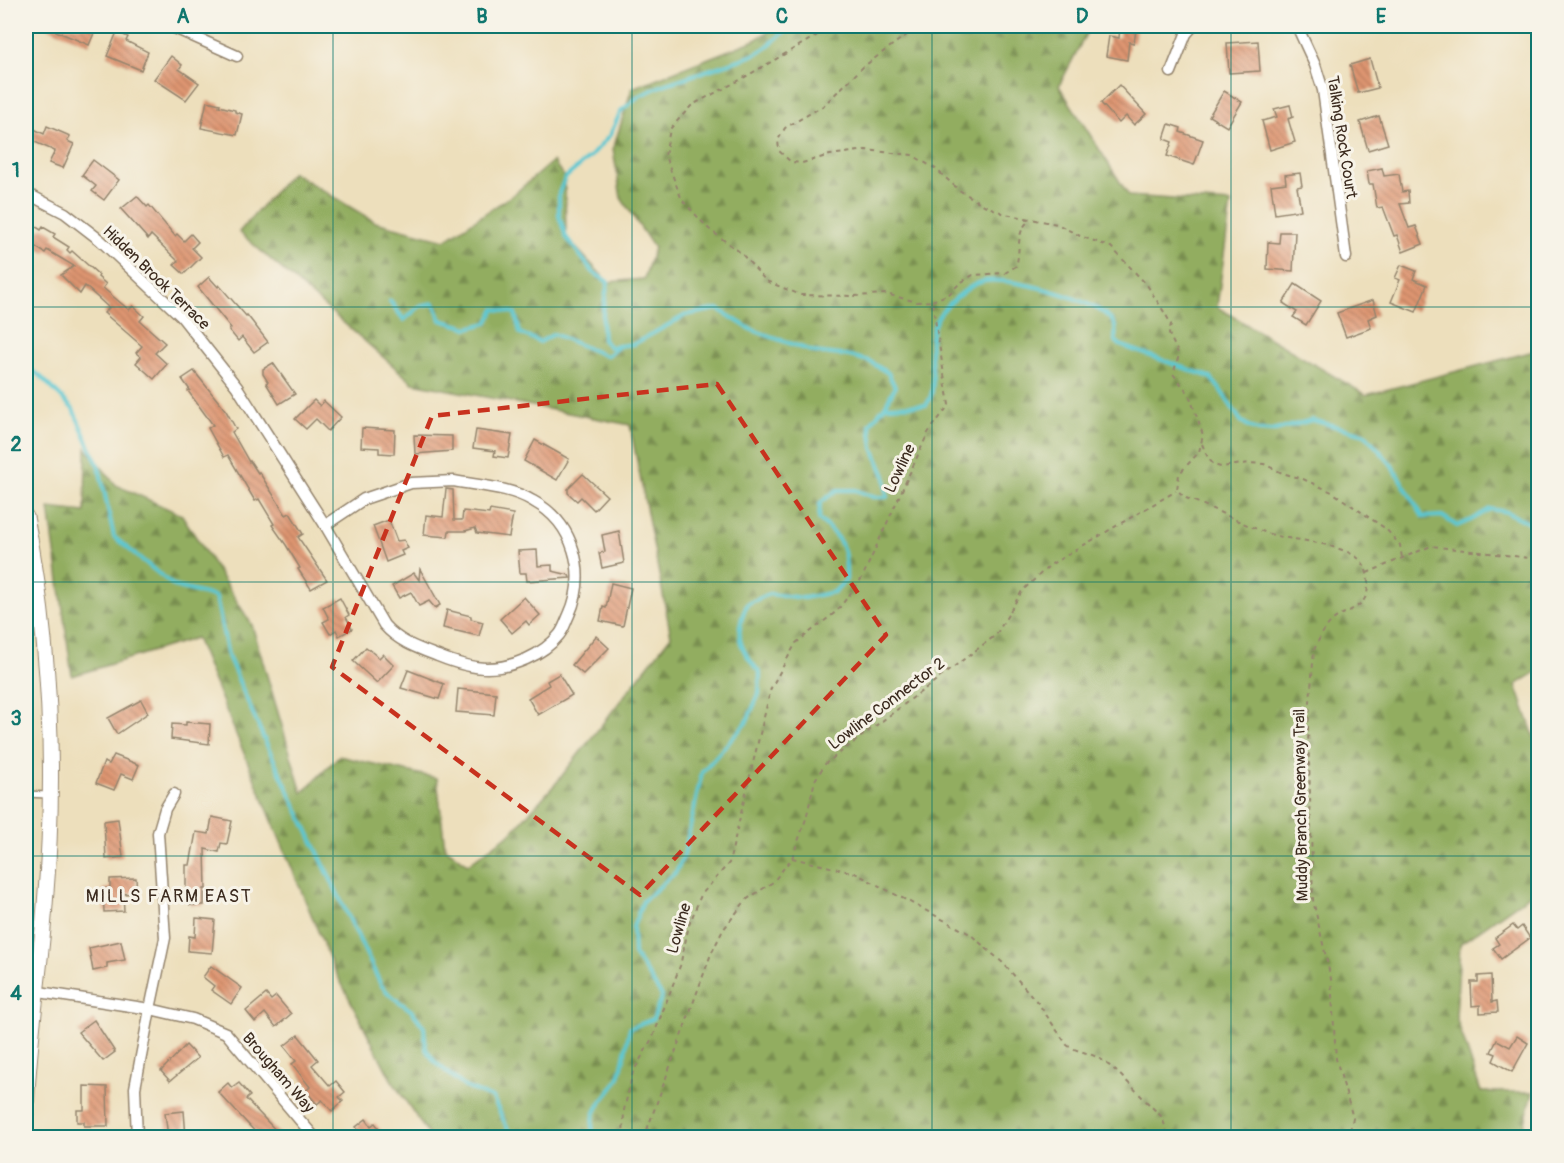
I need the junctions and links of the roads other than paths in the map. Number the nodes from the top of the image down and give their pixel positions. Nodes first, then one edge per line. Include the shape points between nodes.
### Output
1 (170, 26) edge
2 (1193, 26) edge
3 (1297, 26) edge
4 (237, 56) dead end
5 (1171, 72) dead end
6 (26, 193) edge
7 (1346, 257) dead end
8 (26, 517) edge
9 (325, 525) junction
10 (42, 618) junction
11 (26, 620) edge
12 (26, 794) edge
13 (174, 794) dead end
14 (50, 796) junction
15 (31, 991) edge
16 (150, 1009) junction
17 (26, 1113) edge
18 (137, 1137) edge
19 (315, 1137) edge

1 - 4 street
2 - 5 street via 1185,34
3 - 7 street, Talking Rock Court via 1323,90
6 - 9 street, Hidden Brook Terrace via 65,213 100,240 181,316 237,387
8 - 10 street
9 - 9 street, Hidden Brook Terrace via 395,637 455,662 486,668 515,664 547,647 561,633 574,603 578,565 573,546 550,513 515,492 454,481 411,483 364,499
10 - 11 street
10 - 14 street via 50,722
12 - 14 lane
13 - 16 street via 158,833 165,938
14 - 15 street via 46,903
15 - 16 street, Brougham Way
15 - 17 street
16 - 18 street via 135,1088
16 - 19 street, Brougham Way via 193,1019 226,1033

